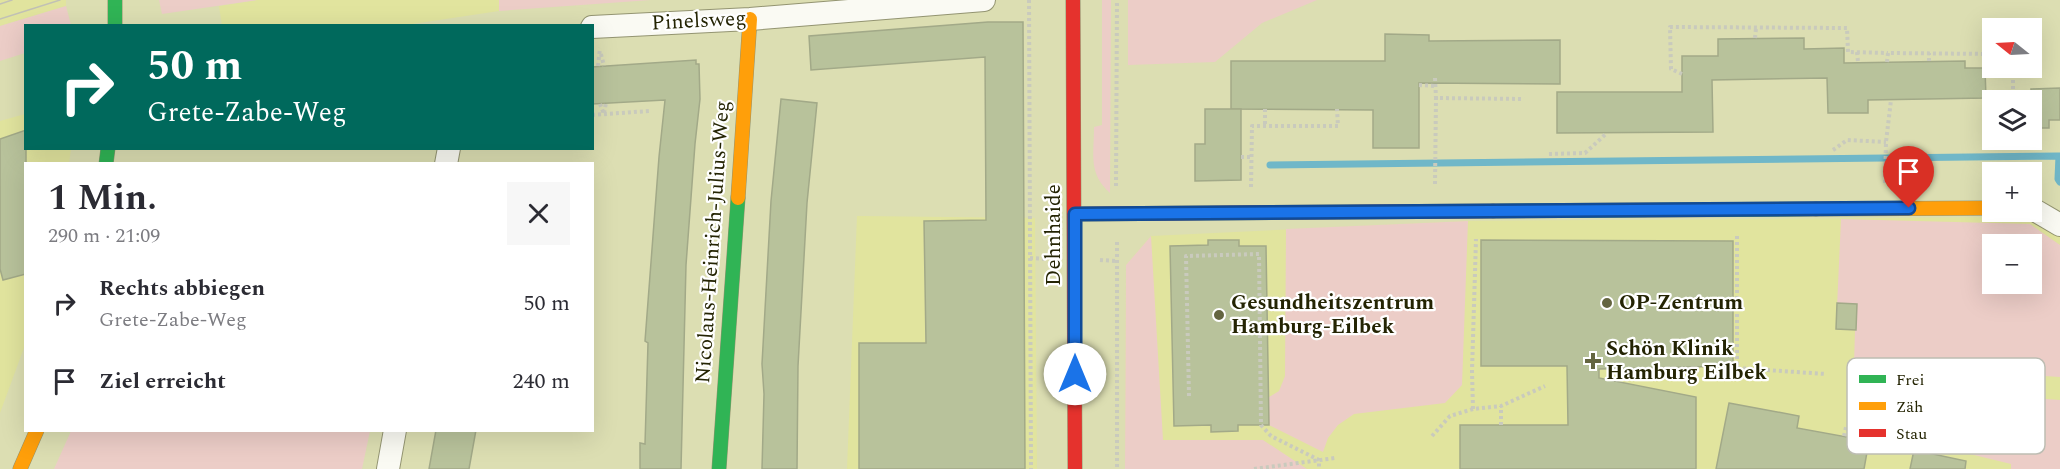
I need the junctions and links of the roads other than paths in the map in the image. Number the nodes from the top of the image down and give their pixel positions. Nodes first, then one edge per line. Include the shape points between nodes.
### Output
1 (115, 0) edge
2 (984, 0) edge
3 (1073, 0) edge
4 (750, 19) junction
5 (115, 24) edge
6 (594, 27) edge
7 (1982, 208) edge
8 (1075, 214) junction
9 (2042, 214) edge
10 (2060, 225) edge
11 (36, 432) edge
12 (395, 432) edge
13 (20, 469) edge
14 (388, 469) edge
15 (718, 469) edge
16 (1075, 469) edge

1 - 5 street
2 - 4 street, Pinelsweg
3 - 8 street, Dehnhaide
4 - 6 street, Pinelsweg
4 - 15 street, Nicolaus-Heinrich-Julius-Weg
7 - 8 street
8 - 16 street, Dehnhaide
9 - 10 street
11 - 13 street
12 - 14 street

